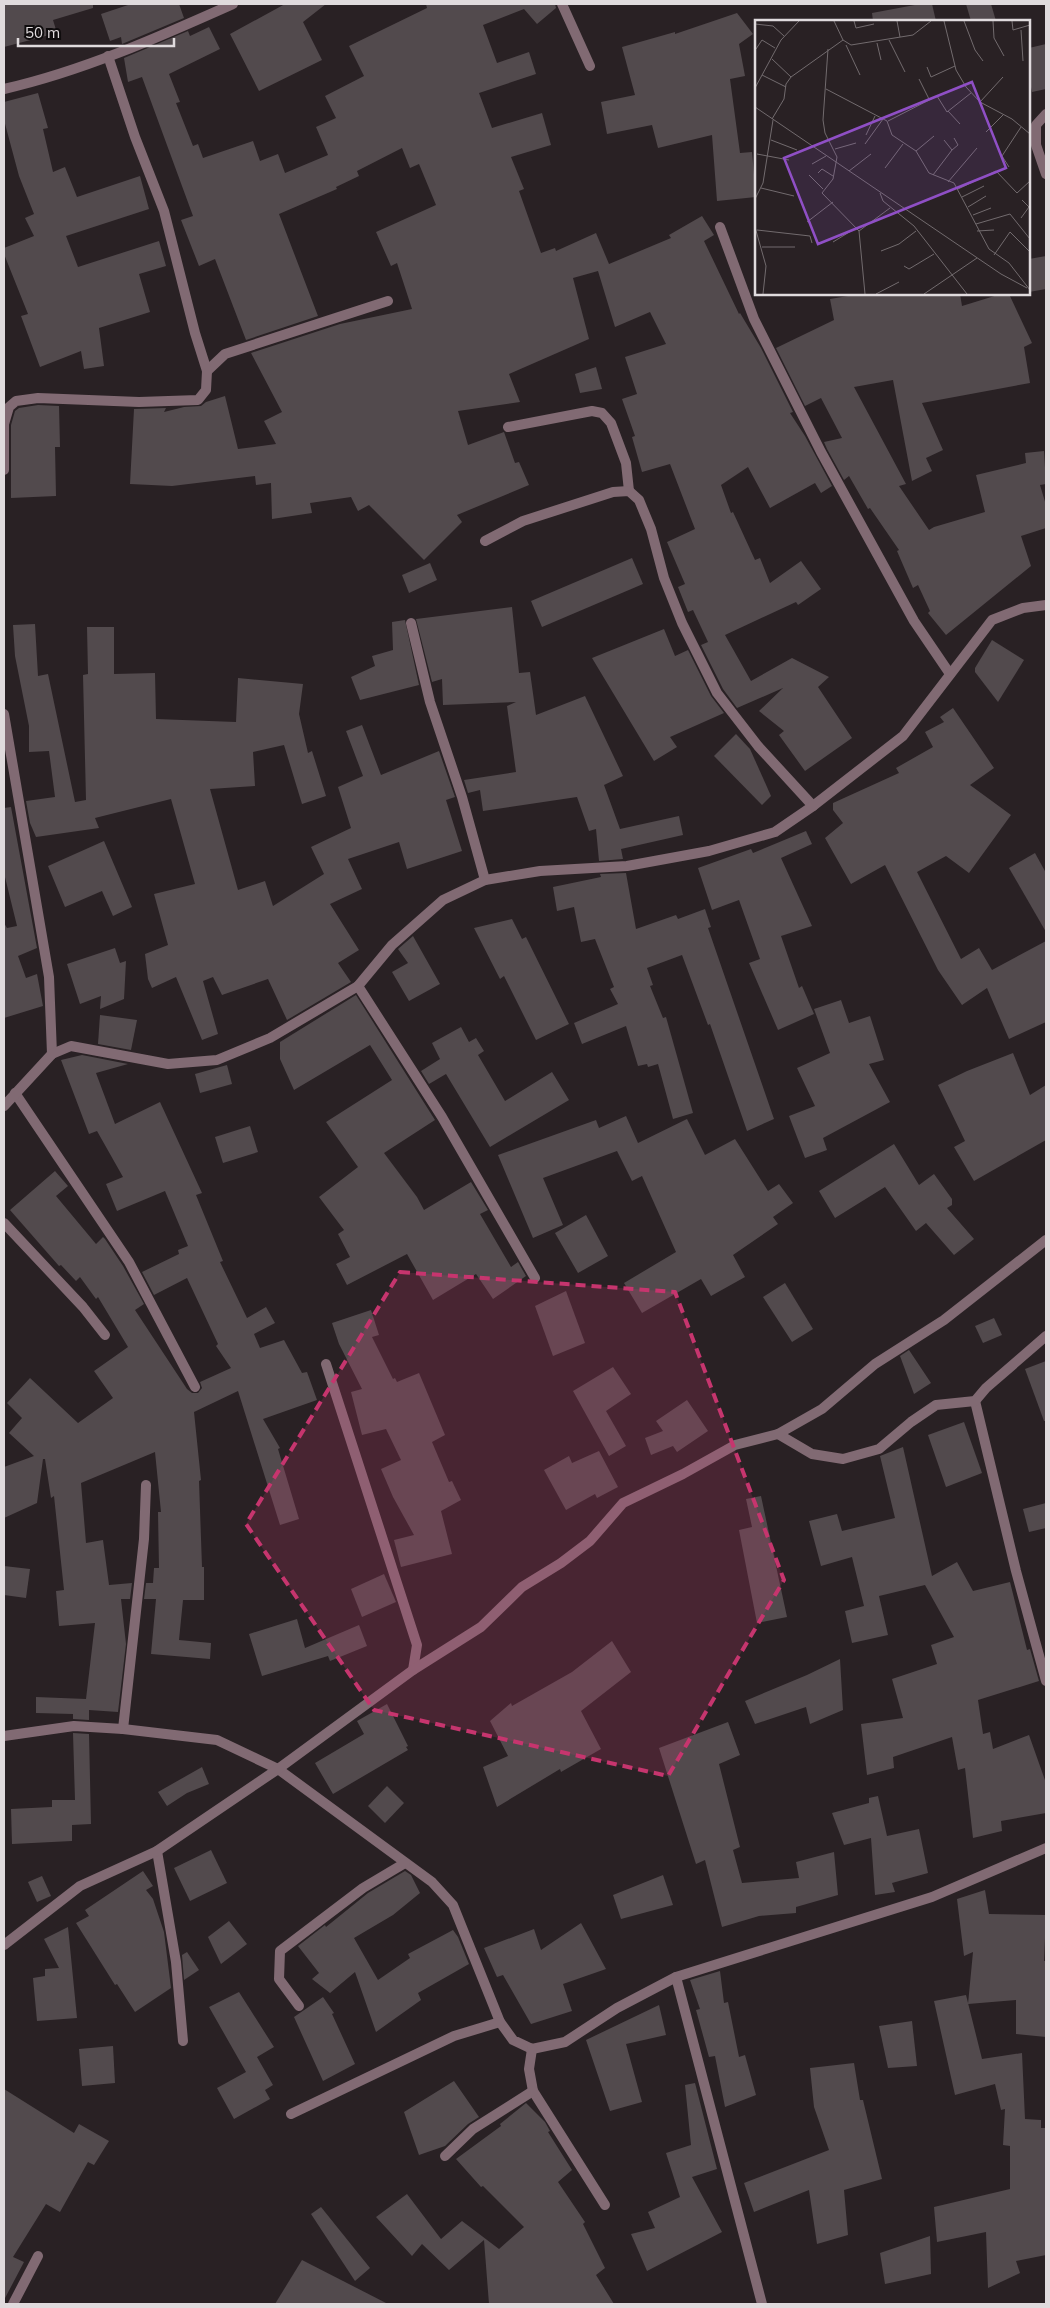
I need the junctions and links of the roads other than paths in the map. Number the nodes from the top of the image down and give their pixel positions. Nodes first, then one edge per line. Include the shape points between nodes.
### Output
1 (233, 4) edge
2 (562, 4) edge
3 (108, 56) junction
4 (590, 66) dead end
5 (4, 89) edge
6 (1046, 114) edge
7 (1046, 174) edge
8 (720, 227) dead end
9 (388, 301) dead end
10 (207, 371) junction
11 (508, 428) dead end
12 (4, 470) edge
13 (629, 491) junction
14 (485, 541) dead end
15 (1046, 605) edge
16 (411, 623) dead end
17 (950, 674) junction
18 (4, 714) edge
19 (814, 806) junction
20 (485, 880) junction
21 (358, 986) junction
22 (52, 1054) junction
23 (16, 1093) junction
24 (4, 1106) edge
25 (4, 1222) edge
26 (1046, 1240) edge
27 (535, 1278) dead end
28 (105, 1335) dead end
29 (1046, 1336) edge
30 (326, 1364) dead end
31 (195, 1387) dead end
32 (975, 1401) junction
33 (778, 1434) junction
34 (146, 1484) dead end
35 (413, 1670) junction
36 (1046, 1681) edge
37 (123, 1729) junction
38 (4, 1736) edge
39 (278, 1769) junction
40 (1046, 1848) edge
41 (157, 1851) junction
42 (405, 1863) junction
43 (4, 1946) edge
44 (676, 1977) junction
45 (299, 2006) dead end
46 (500, 2022) junction
47 (183, 2041) dead end
48 (532, 2049) junction
49 (533, 2091) junction
50 (291, 2114) dead end
51 (445, 2156) dead end
52 (605, 2204) dead end
53 (38, 2256) dead end
54 (13, 2304) edge
55 (762, 2304) edge

1 - 3 street via 146,43
2 - 4 street
3 - 5 street via 29,84
3 - 10 street via 164,211
6 - 7 street via 1036,125 1036,145
8 - 17 street via 754,319 821,452 914,621
9 - 10 street via 225,354
10 - 12 street via 206,390 198,400 139,402 38,398 16,401 9,407 4,424
11 - 13 street via 592,411 602,414 611,423 626,463
13 - 14 street via 613,492 523,521
13 - 19 street via 639,500 682,623 717,693 758,746
15 - 17 street via 1023,608 992,620
16 - 20 street via 430,702 462,797
17 - 19 street via 903,736
18 - 22 street via 49,977
19 - 20 street via 775,832 709,851 627,866 540,871
20 - 21 street via 443,900 392,945
21 - 22 street via 270,1038 217,1060 168,1064 71,1046
21 - 27 street via 442,1117
22 - 23 street
23 - 24 street
23 - 31 street via 129,1262
25 - 28 street
26 - 33 street via 944,1320 875,1364 822,1409
29 - 32 street
30 - 35 street via 417,1645
32 - 33 street via 936,1405 879,1449 843,1459 812,1454
32 - 36 street
33 - 35 street via 735,1445 623,1502 590,1541 522,1587 480,1627
34 - 37 street via 144,1539
35 - 39 street
37 - 38 street via 74,1726
37 - 39 street via 217,1740
39 - 41 street
39 - 42 street
40 - 44 street via 932,1897
41 - 43 street via 80,1886
41 - 47 street via 176,1962
42 - 45 street via 363,1888 280,1951 279,1979
42 - 46 street via 432,1882 453,1905
44 - 48 street via 617,2008 565,2042
44 - 55 street
46 - 48 street via 513,2040
46 - 50 street via 454,2036
48 - 49 street via 529,2070
49 - 51 street via 473,2129
49 - 52 street
53 - 54 street

